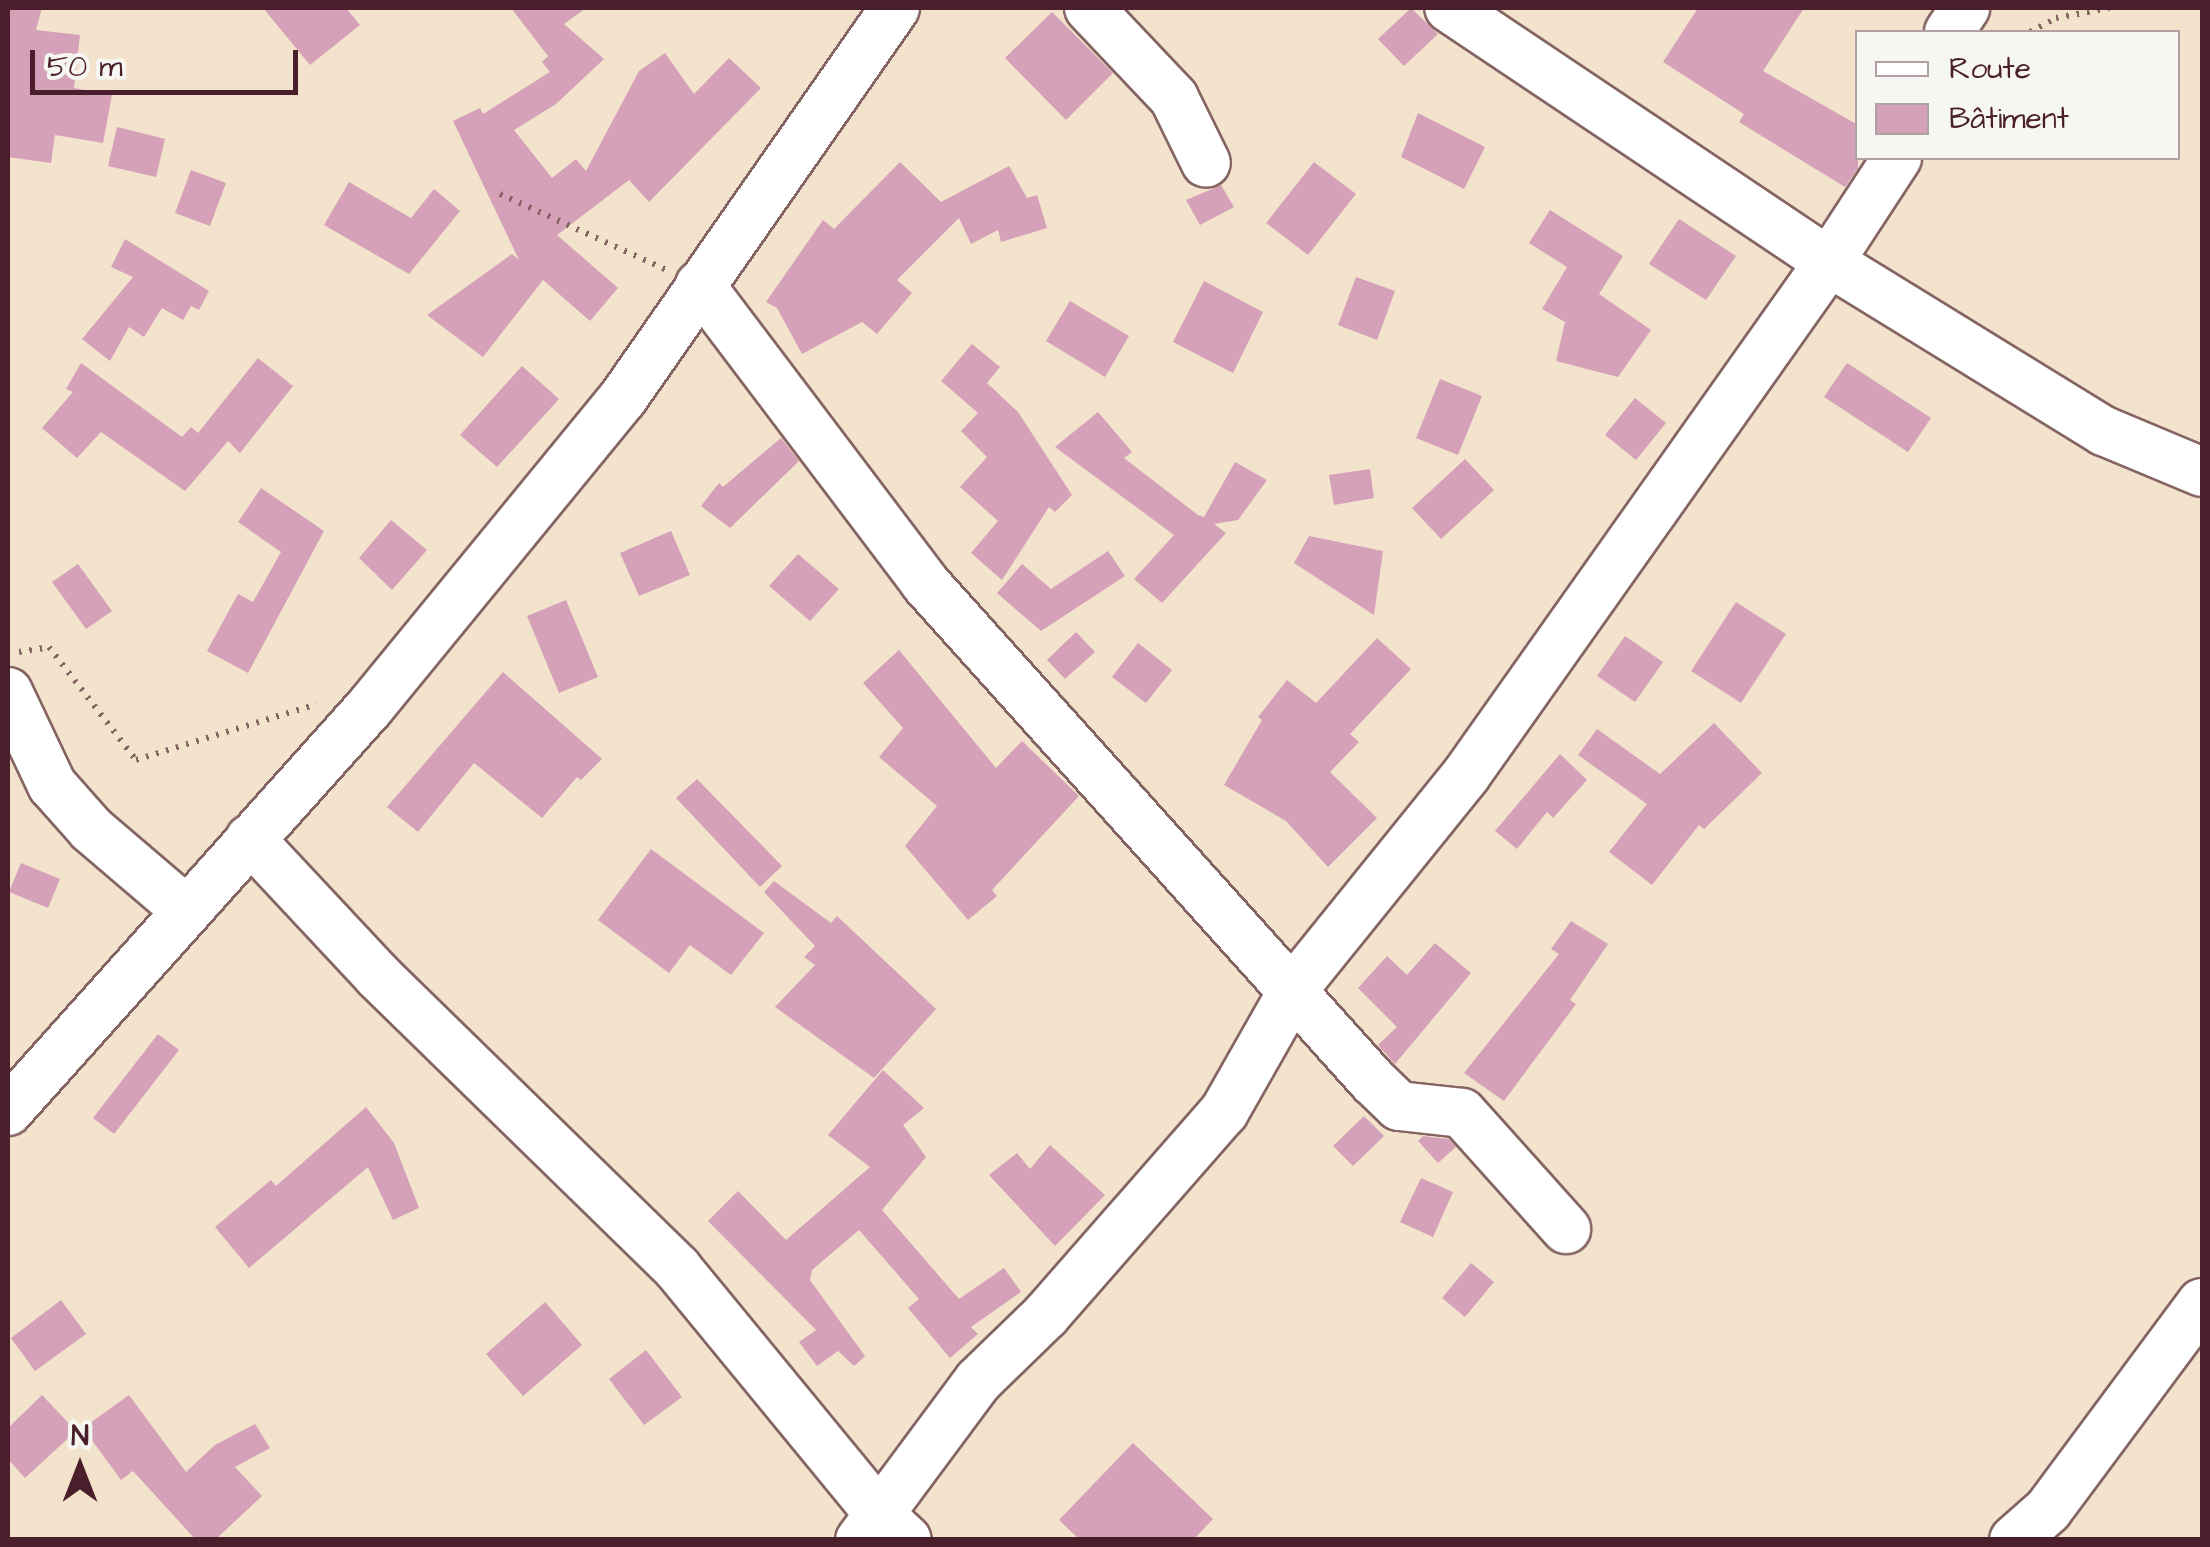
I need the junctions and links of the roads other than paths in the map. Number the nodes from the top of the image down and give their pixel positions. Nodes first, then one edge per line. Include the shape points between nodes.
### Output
1 (895, 8) edge
2 (1089, 8) edge
3 (1449, 8) edge
4 (1965, 8) edge
5 (1950, 30) edge
6 (1896, 160) edge
7 (1206, 163) dead end
8 (1830, 262) junction
9 (700, 286) junction
10 (2202, 472) edge
11 (8, 692) edge
12 (250, 839) junction
13 (187, 912) junction
14 (1295, 987) junction
15 (8, 1111) edge
16 (1566, 1229) dead end
17 (2202, 1303) edge
18 (882, 1531) edge
19 (2014, 1540) edge

1 - 9 street
2 - 7 street via 1174,98
3 - 8 street
4 - 5 street
6 - 8 street
8 - 10 street via 2104,431
8 - 14 street via 1466,775
9 - 12 street via 622,398 392,681
9 - 14 street via 925,583
11 - 13 street via 52,784 92,830
12 - 13 street
12 - 18 street via 378,976 678,1268
13 - 15 street
14 - 16 street via 1399,1106 1462,1113
14 - 18 street via 1224,1112 1161,1176 1046,1315 978,1381
17 - 19 street via 2048,1510

